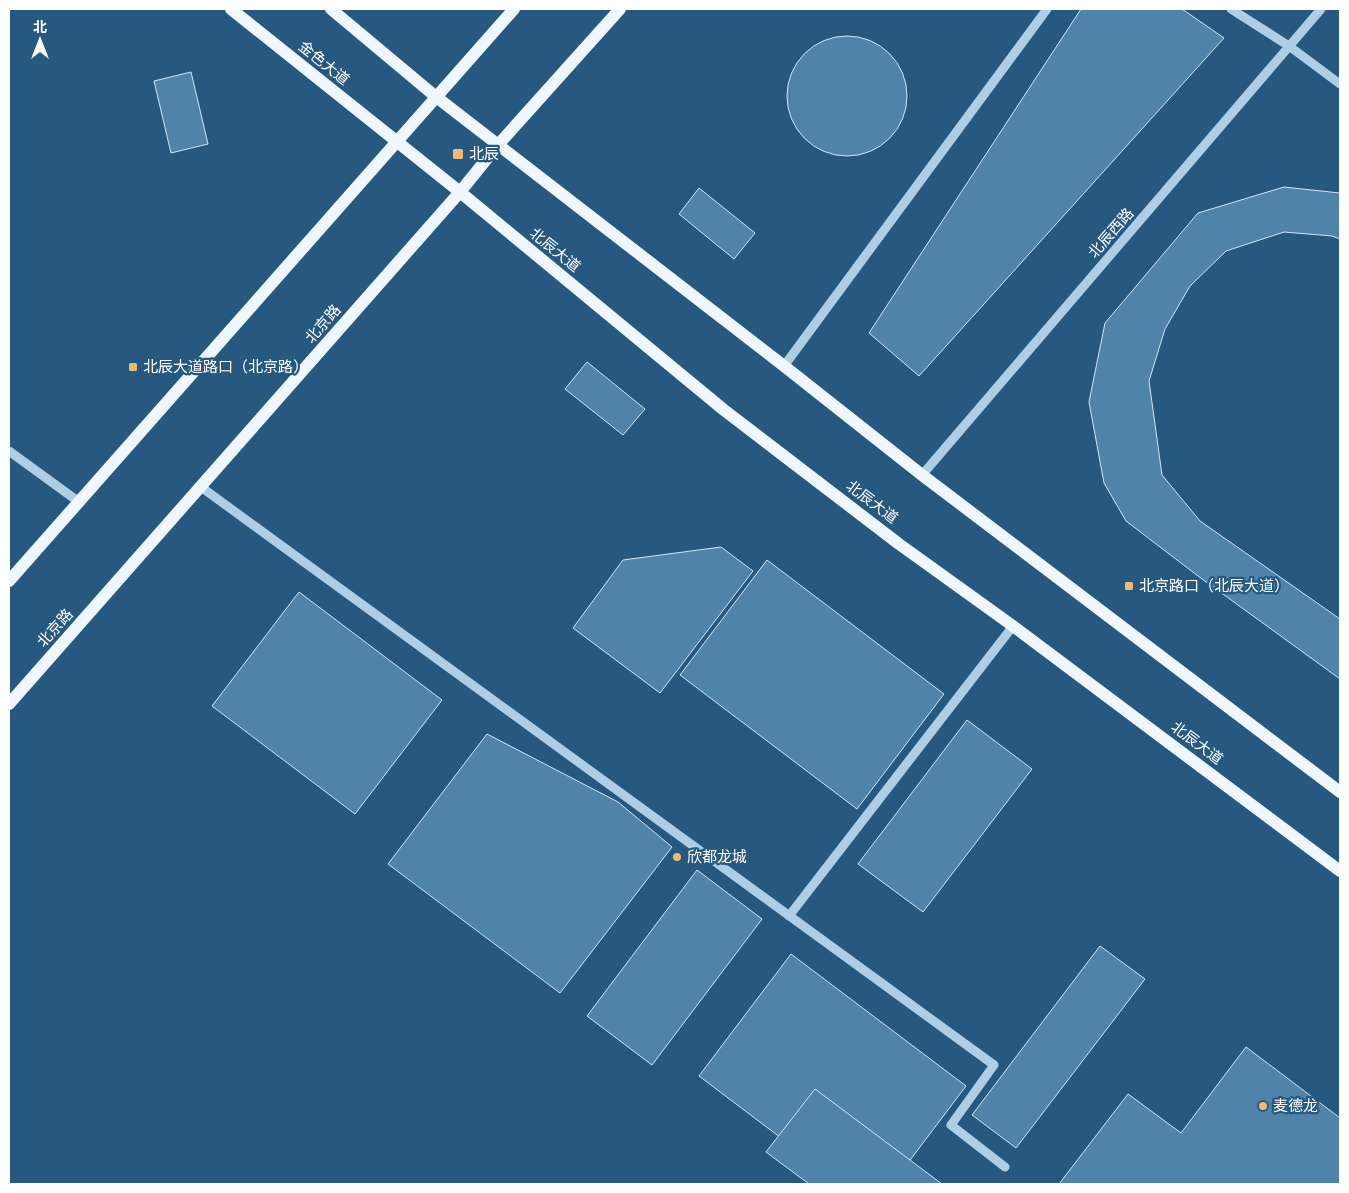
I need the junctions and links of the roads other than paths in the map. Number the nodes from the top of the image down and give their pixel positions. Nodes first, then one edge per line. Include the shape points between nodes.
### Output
1 (231, 9) edge
2 (331, 9) edge
3 (514, 9) edge
4 (620, 9) edge
5 (1047, 9) edge
6 (1231, 9) edge
7 (1320, 9) edge
8 (1289, 46) junction
9 (1340, 84) edge
10 (436, 96) junction
11 (396, 142) junction
12 (498, 145) junction
13 (460, 192) junction
14 (784, 366) junction
15 (9, 451) edge
16 (922, 475) junction
17 (201, 487) junction
18 (79, 502) junction
19 (9, 581) edge
20 (1013, 626) junction
21 (9, 704) edge
22 (1340, 792) edge
23 (1340, 871) edge
24 (789, 916) junction
25 (1005, 1167) dead end

1 - 11 main road, 金色大道
2 - 10 main road
3 - 10 main road
4 - 12 main road, 北京路
5 - 14 street
6 - 8 street
7 - 8 street, 北辰西路
8 - 9 street
8 - 16 street, 北辰西路
10 - 11 main road
10 - 12 main road
11 - 13 main road, 北辰大道
11 - 18 main road
12 - 13 main road, 北京路
12 - 14 main road
13 - 17 main road, 北京路
13 - 20 main road, 北辰大道 via 724,410 899,544
14 - 16 main road
15 - 18 street
16 - 22 main road
17 - 21 main road, 北京路
17 - 24 street
18 - 19 main road
20 - 23 main road, 北辰大道
20 - 24 street
24 - 25 street via 994,1065 951,1125

